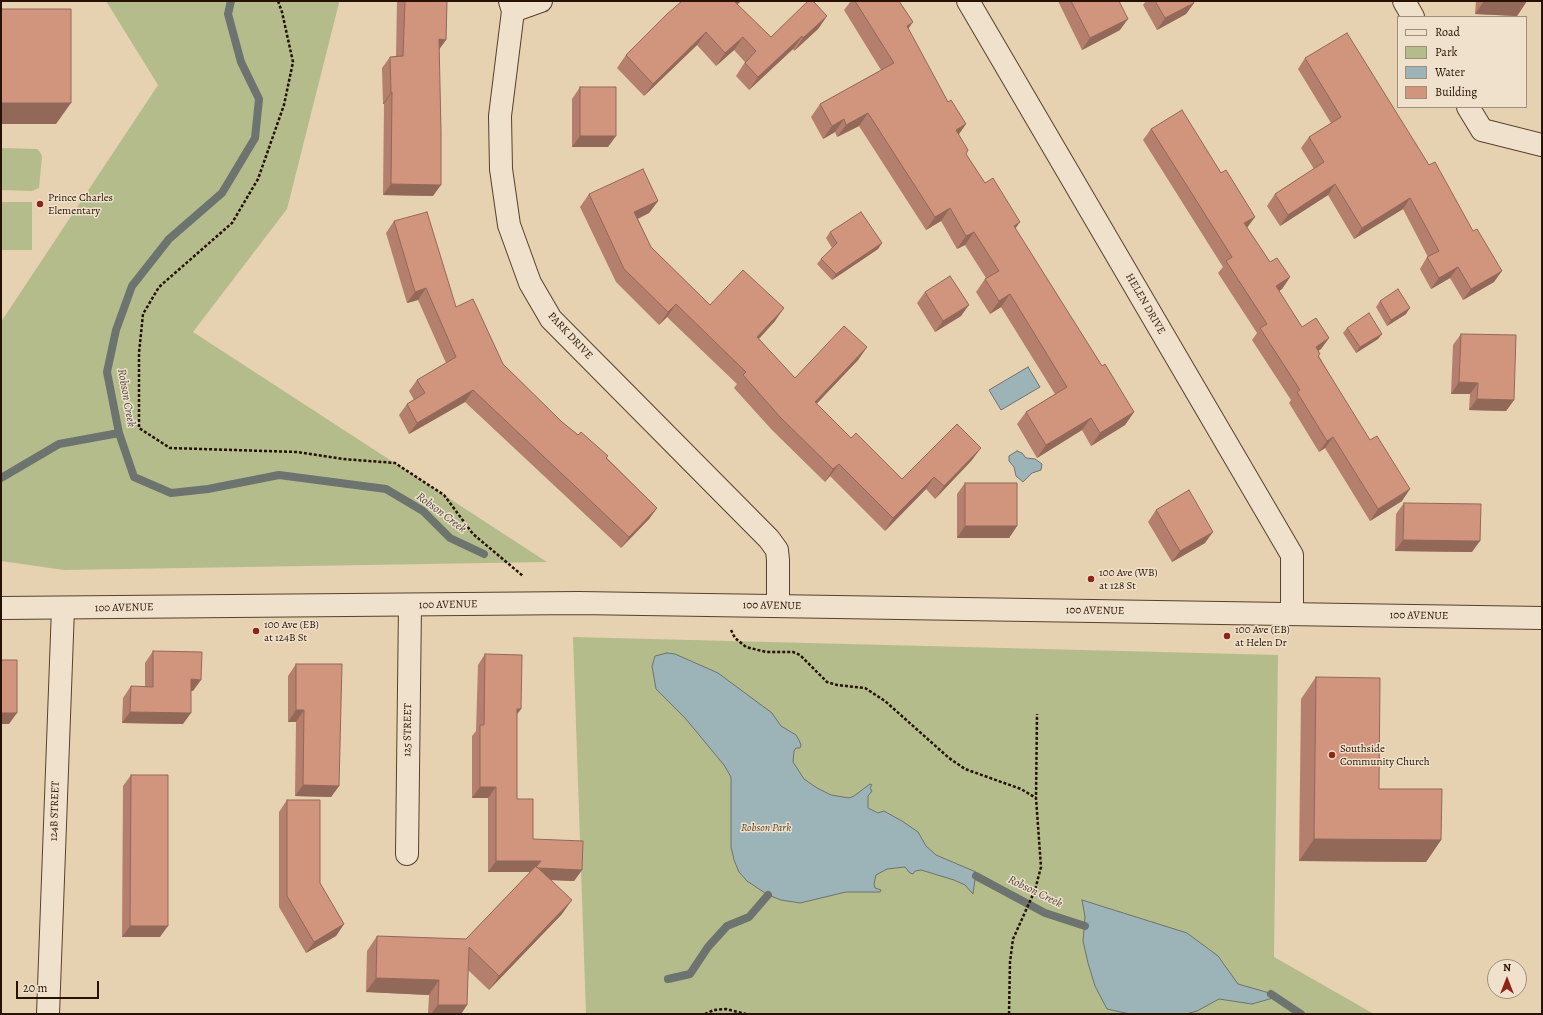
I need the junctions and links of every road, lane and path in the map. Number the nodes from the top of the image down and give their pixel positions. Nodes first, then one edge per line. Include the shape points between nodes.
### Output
1 (278, 1) edge
2 (541, 1) edge
3 (968, 1) edge
4 (1404, 1) edge
5 (512, 6) edge
6 (1412, 16) edge
7 (1469, 108) edge
8 (1542, 145) edge
9 (523, 576) dead end
10 (410, 605) junction
11 (778, 606) junction
12 (1, 608) edge
13 (63, 608) junction
14 (1292, 614) junction
15 (1542, 618) edge
16 (730, 626) dead end
17 (1037, 714) dead end
18 (1036, 798) junction
19 (407, 854) dead end
20 (48, 1014) edge
21 (705, 1014) edge
22 (746, 1014) edge
23 (1009, 1014) edge

1 - 9 path via 293,62 284,105 258,179 232,222 159,287 142,314 139,428 170,448 297,452 395,463 444,495 473,534
2 - 5 street
3 - 14 street, HELEN DRIVE via 1292,555
4 - 6 street
5 - 11 street, PARK DRIVE via 500,116 501,169 509,225 530,283 551,319 769,538 777,550
7 - 8 street via 1482,130
10 - 11 street, 100 AVENUE via 579,603
10 - 13 street, 100 AVENUE
10 - 19 street, 125 STREET
11 - 14 street, 100 AVENUE
12 - 13 street, 100 AVENUE
13 - 20 street, 124B STREET
14 - 15 street, 100 AVENUE
16 - 18 path via 735,638 746,647 766,652 793,652 800,655 827,682 865,688 875,693 965,769 1021,789
17 - 18 path
18 - 23 path via 1041,855 1039,878 1013,939
21 - 22 path via 726,1009

